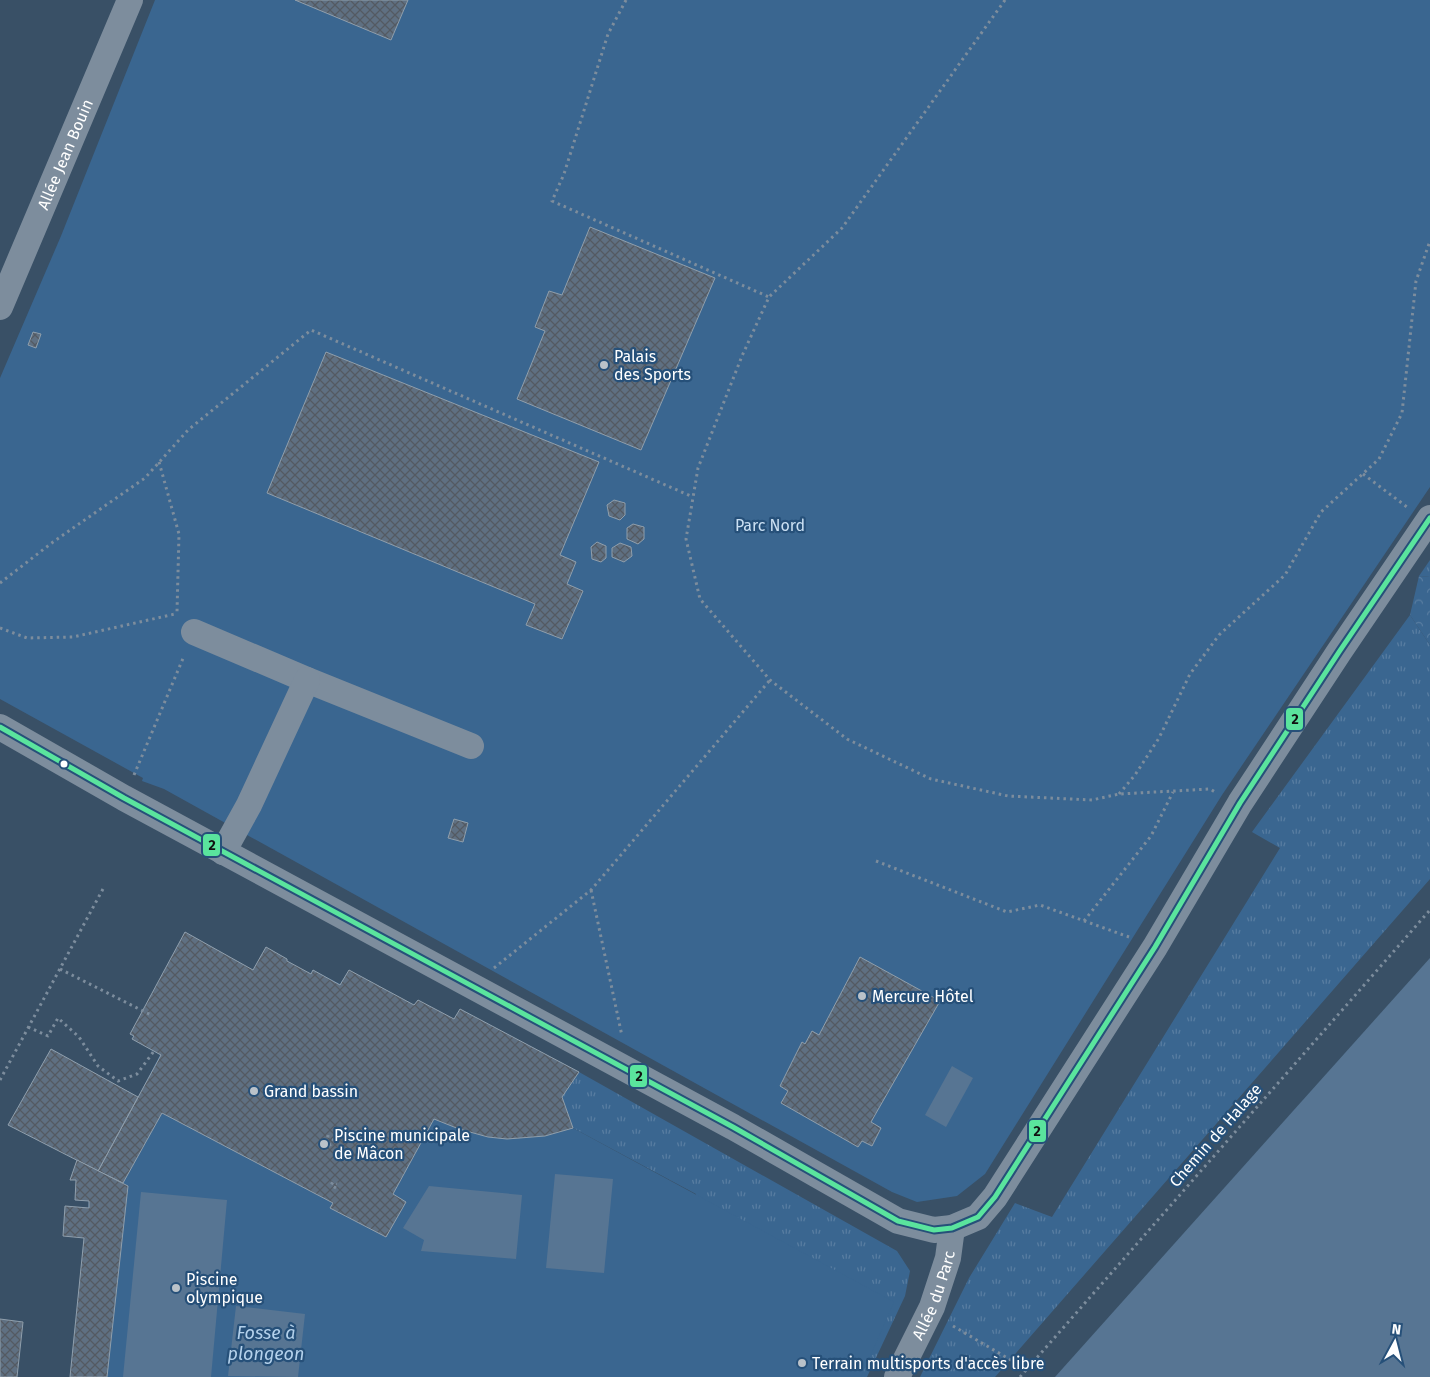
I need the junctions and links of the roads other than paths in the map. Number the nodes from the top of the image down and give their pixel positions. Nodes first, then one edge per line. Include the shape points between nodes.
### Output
1 (130, 0) edge
2 (0, 307) edge
3 (1429, 521) edge
4 (194, 632) road end
5 (308, 680) junction
6 (0, 727) edge
7 (471, 746) dead end
8 (223, 852) junction
9 (952, 1228) junction
10 (897, 1377) edge

1 - 2 street, Allée Jean Bouin
3 - 9 street, Allée du Parc via 1240,803 1155,947 995,1197 978,1217
4 - 5 street
5 - 7 street
5 - 8 street via 249,806
6 - 8 street
8 - 9 street via 733,1127 898,1222 934,1230
9 - 10 street, Allée du Parc via 948,1258 932,1307

